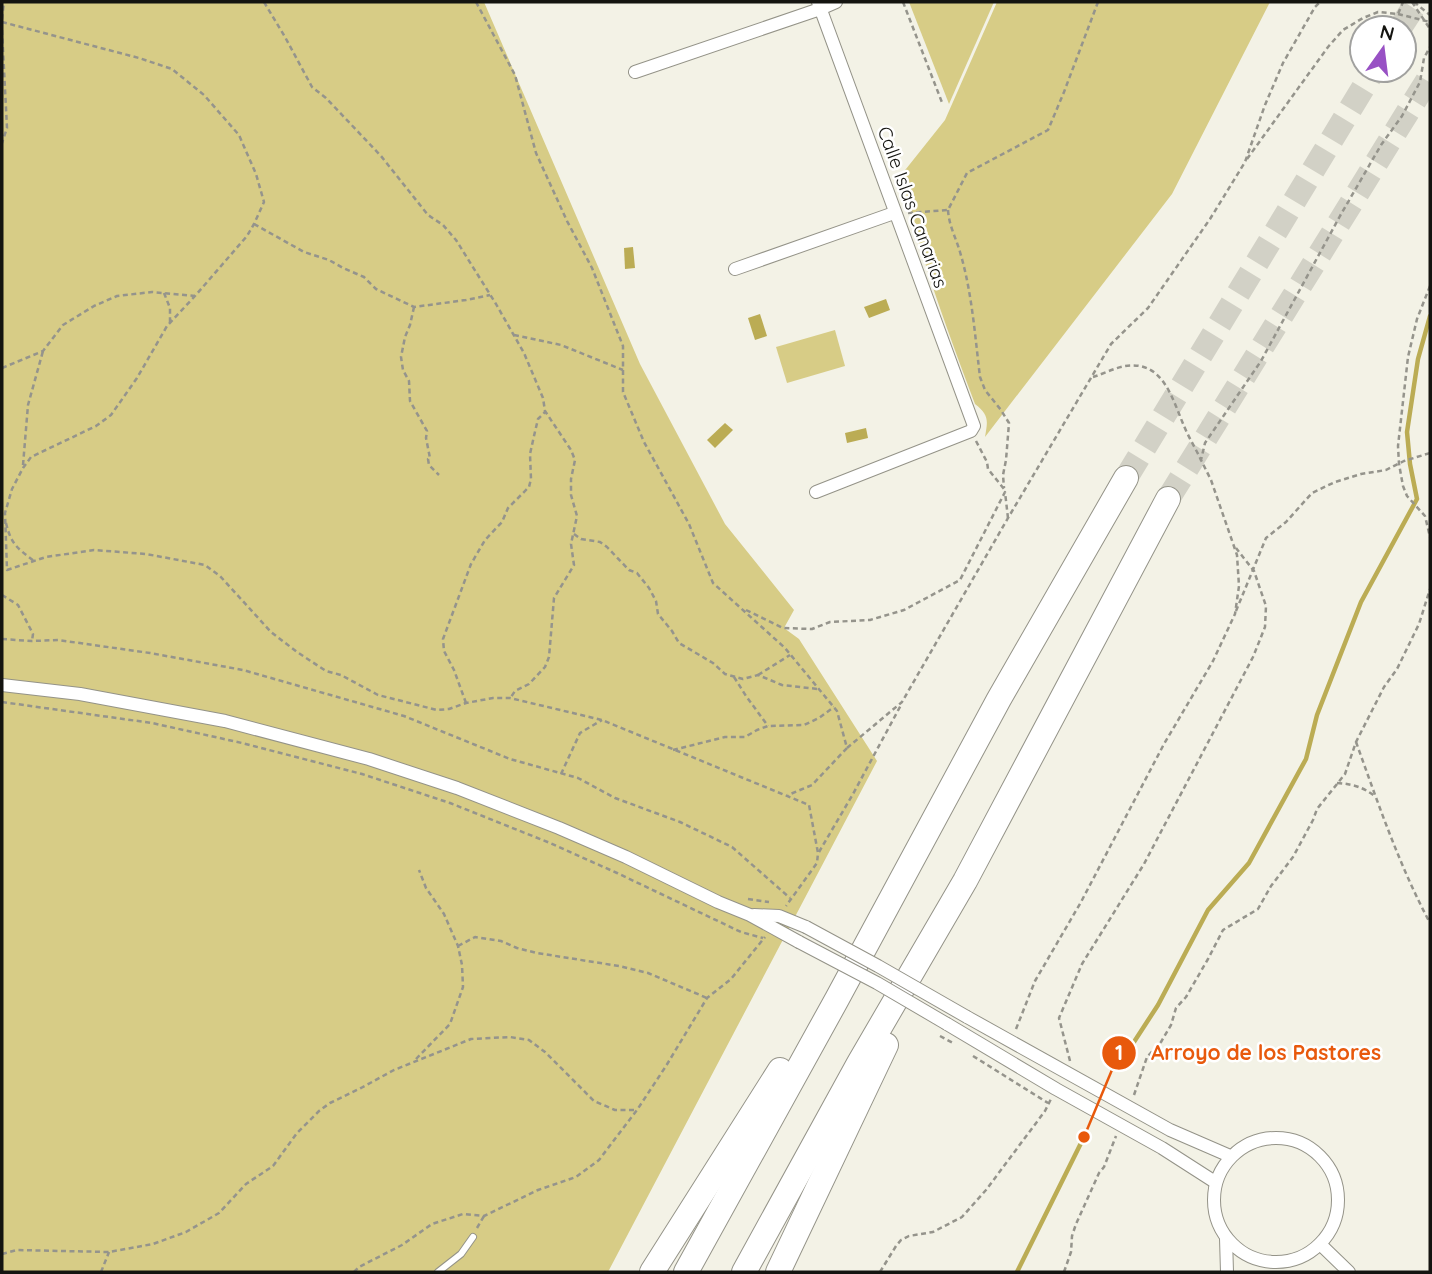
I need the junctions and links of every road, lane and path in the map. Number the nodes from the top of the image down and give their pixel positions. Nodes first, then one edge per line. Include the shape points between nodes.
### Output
1 (4, 2) edge
2 (264, 2) edge
3 (476, 2) edge
4 (836, 2) edge
5 (903, 2) edge
6 (1098, 2) edge
7 (1320, 2) edge
8 (1403, 2) edge
9 (1413, 2) edge
10 (819, 6) edge
11 (1373, 14) edge
12 (1398, 14) joint
13 (1430, 15) edge
14 (2, 21) edge
15 (1428, 22) edge
16 (1348, 27) edge
17 (1430, 29) edge
18 (2, 30) edge
19 (1430, 47) edge
20 (635, 72) dead end
21 (943, 105) dead end
22 (2, 144) edge
23 (1245, 162) junction
24 (948, 210) junction
25 (894, 213) junction
26 (254, 224) junction
27 (734, 269) dead end
28 (1430, 286) edge
29 (164, 293) junction
30 (490, 295) junction
31 (195, 296) junction
32 (414, 307) junction
33 (170, 323) junction
34 (514, 335) junction
35 (43, 351) junction
36 (2, 368) edge
37 (623, 370) junction
38 (1091, 377) junction
39 (545, 411) junction
40 (1430, 453) edge
41 (984, 456) dead end
42 (1202, 460) junction
43 (1399, 464) junction
44 (23, 468) junction
45 (439, 475) dead end
46 (1126, 478) tunnel mouth
47 (1004, 490) junction
48 (816, 492) dead end
49 (1168, 499) tunnel mouth
50 (2, 510) edge
51 (5, 517) junction
52 (1008, 517) junction
53 (573, 534) junction
54 (1430, 537) edge
55 (1234, 546) junction
56 (34, 561) junction
57 (7, 570) junction
58 (1254, 571) junction
59 (2, 574) edge
60 (1430, 589) edge
61 (2, 595) edge
62 (742, 609) junction
63 (1235, 614) junction
64 (2, 639) edge
65 (32, 641) junction
66 (790, 655) junction
67 (758, 675) junction
68 (734, 677) junction
69 (2, 685) edge
70 (818, 689) junction
71 (510, 698) junction
72 (999, 699) junction
73 (2, 702) edge
74 (902, 702) junction
75 (466, 703) junction
76 (834, 708) junction
77 (602, 720) junction
78 (768, 726) junction
79 (1356, 742) junction
80 (847, 748) junction
81 (673, 750) junction
82 (561, 774) junction
83 (1337, 783) junction
84 (786, 796) junction
85 (1376, 797) junction
86 (818, 853) junction
87 (419, 870) dead end
88 (965, 881) junction
89 (678, 896) dead end
90 (790, 898) junction
91 (786, 906) dead end
92 (750, 915) junction
93 (733, 923) dead end
94 (1430, 923) edge
95 (756, 932) dead end
96 (458, 946) junction
97 (757, 946) dead end
98 (708, 998) junction
99 (1014, 1033) dead end
100 (964, 1050) dead end
101 (413, 1061) junction
102 (1071, 1064) dead end
103 (1129, 1108) junction
104 (637, 1110) junction
105 (1121, 1126) junction
106 (1230, 1156) junction
107 (1215, 1182) junction
108 (484, 1216) junction
109 (473, 1237) joint
110 (1226, 1238) junction
111 (1320, 1244) junction
112 (110, 1252) junction
113 (2, 1254) edge
114 (1265, 1262) junction
115 (102, 1272) edge
116 (354, 1272) edge
117 (438, 1272) edge
118 (652, 1272) edge
119 (685, 1272) edge
120 (744, 1272) edge
121 (778, 1272) edge
122 (880, 1272) edge
123 (1064, 1272) edge
124 (1227, 1272) edge
125 (1256, 1272) edge
126 (1349, 1272) edge

1 - 14 path
2 - 30 path via 312,87 456,240
3 - 37 path via 515,75 536,153 592,268 623,346
4 - 10 street
5 - 21 path
6 - 24 path via 1048,130 967,173
7 - 23 path via 1283,64
8 - 12 path
9 - 13 path
9 - 15 path
10 - 20 street
10 - 25 street, Calle Islas Canarias
11 - 12 path
14 - 26 path via 172,69 204,95 239,135 264,202
15 - 17 path
16 - 23 path via 1328,47
18 - 22 path via 7,128
19 - 42 path via 1420,82 1402,116 1340,216 1261,361 1205,443
23 - 38 path via 1148,308 1111,344
24 - 25 path
24 - 47 path via 968,290 980,377 1009,423
25 - 27 street
25 - 48 street, Calle Islas Canarias via 974,426
26 - 31 path
26 - 32 path
28 - 43 path via 1408,357
29 - 31 path
29 - 33 path
29 - 35 path via 117,296 94,306 63,325
30 - 32 path
30 - 34 path
31 - 33 path
32 - 45 path via 401,357 410,401 427,431 429,465
33 - 44 path via 111,415 31,457
34 - 37 path via 561,345
34 - 39 path
35 - 36 path
35 - 44 path via 28,405
37 - 62 path via 623,392 644,442 689,524 713,583
38 - 42 path via 1126,366 1145,367 1159,376
38 - 52 path
39 - 53 path via 575,460 571,495 577,516
39 - 75 path via 538,419 530,454 529,487 508,508 471,564 443,639
40 - 43 path
41 - 47 path
42 - 55 path
43 - 54 path via 1407,496 1425,516
43 - 58 path via 1312,493 1266,538
44 - 51 path
46 - 72 highway
47 - 52 path
47 - 62 path via 960,580 904,610 812,629 783,628
49 - 88 highway
50 - 51 path
51 - 56 path via 9,538
51 - 57 path
52 - 74 path
53 - 68 path via 600,542 637,573 679,643
53 - 71 path via 574,565 554,598 550,657 529,684
55 - 58 path
55 - 63 path via 1239,572
56 - 57 path
56 - 75 path via 94,550 205,565 271,632 326,671 378,695 437,710
57 - 59 path
58 - 63 path
58 - 102 path via 1266,606 1265,627 1144,864 1082,964 1059,1018
60 - 79 path via 1419,624
61 - 65 path via 18,605
62 - 66 path
63 - 99 path via 1035,981
64 - 65 path
65 - 82 path via 58,640 243,670 404,716 510,759
66 - 67 path
66 - 70 path
67 - 68 path
67 - 70 path via 782,685
68 - 78 path
69 - 92 street via 80,694 225,721 369,759 505,805
70 - 76 path
71 - 75 path
71 - 77 path
72 - 118 highway via 951,770 806,1027
72 - 119 highway
73 - 95 path via 174,728 362,774 550,843 741,932 765,937
74 - 80 path
74 - 86 path
76 - 78 path via 804,726
76 - 80 path
77 - 81 path
77 - 82 path via 580,733
78 - 81 path via 745,737 725,737
79 - 83 path
79 - 85 path
80 - 84 path via 812,785
81 - 84 path
82 - 90 path via 732,847
83 - 85 path via 1365,788
83 - 103 path via 1258,909 1223,930 1161,1042 1146,1057
84 - 86 path via 809,805
85 - 94 path
86 - 90 path via 817,863
87 - 96 path
88 - 120 highway
88 - 121 highway
89 - 93 path
90 - 91 path
92 - 103 street, bridge via 779,916 806,927
92 - 105 street, bridge via 877,983
96 - 98 path via 475,937 537,953 619,965
96 - 101 path via 463,987 450,1024
97 - 98 path via 731,979
98 - 104 path
100 - 122 path via 1049,1104 986,1191 961,1217 933,1232 901,1240
101 - 104 path via 471,1039 529,1040 594,1101 615,1110
101 - 112 path via 319,1111 273,1166 219,1213 153,1244
103 - 106 street
104 - 108 path via 599,1160 576,1177
105 - 107 street
105 - 123 path via 1076,1224
106 - 107 street
106 - 111 street via 1265,1138 1284,1138 1319,1155 1331,1171 1338,1209
107 - 110 street via 1214,1211
108 - 109 path
108 - 116 path via 463,1214 432,1224
109 - 117 lane
110 - 114 street via 1243,1254
110 - 124 street
111 - 114 street via 1304,1256
111 - 126 street
112 - 113 path via 17,1250
112 - 115 path
114 - 125 street

